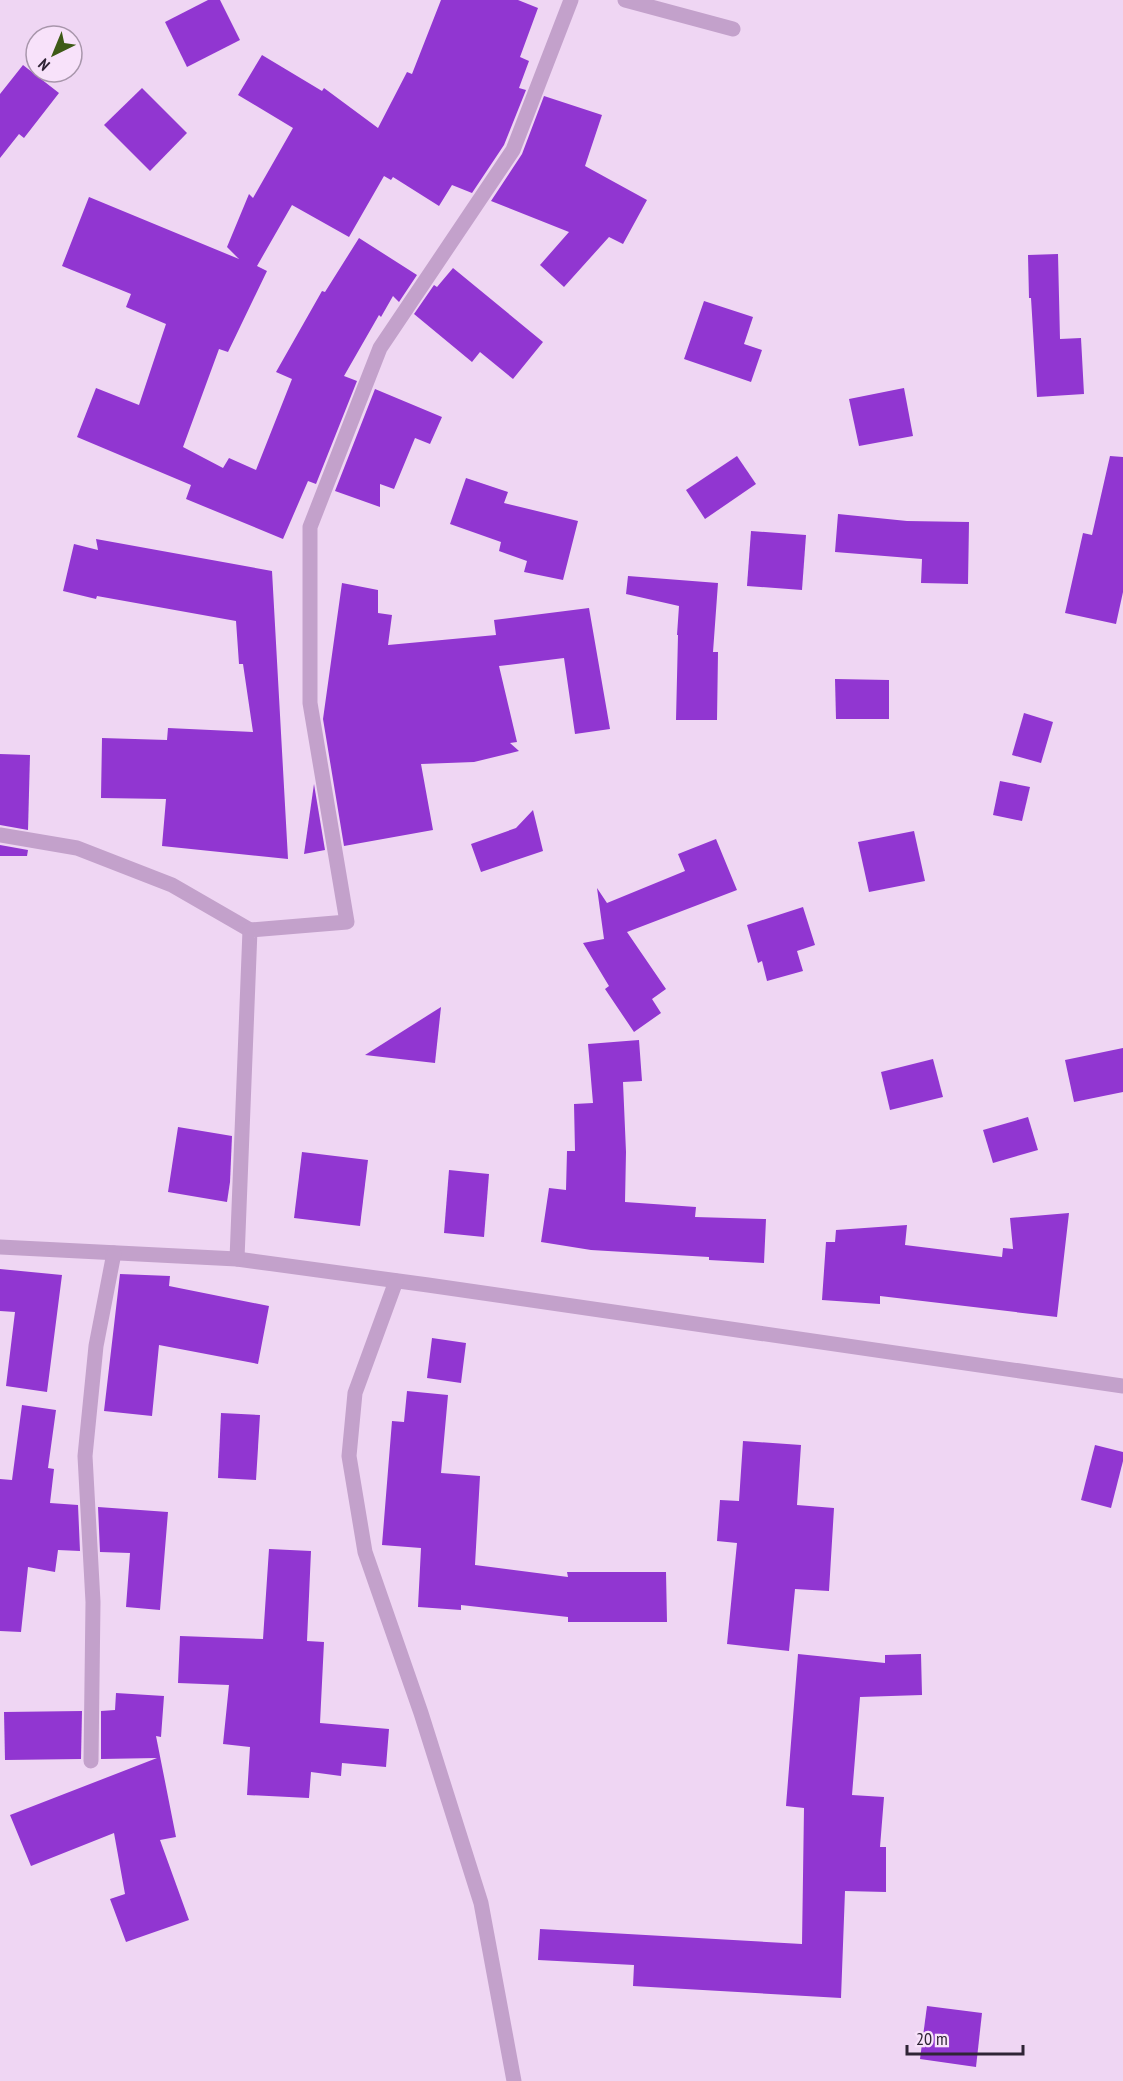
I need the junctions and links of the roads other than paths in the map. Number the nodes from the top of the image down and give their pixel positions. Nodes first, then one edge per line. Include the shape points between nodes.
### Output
1 (571, 0) edge
2 (625, 0) edge
3 (733, 29) dead end
4 (0, 835) edge
5 (250, 930) junction
6 (0, 1246) edge
7 (114, 1253) junction
8 (237, 1259) junction
9 (396, 1281) junction
10 (1123, 1386) edge
11 (91, 1761) dead end
12 (514, 2081) edge

1 - 5 street via 513,150 380,348 310,528 310,703 348,922
2 - 3 street
4 - 5 street via 77,848 172,885
5 - 8 street
6 - 7 street
7 - 8 street
7 - 11 street via 96,1346 85,1456 93,1602
8 - 9 street
9 - 10 street
9 - 12 street via 355,1393 349,1456 365,1552 481,1903

